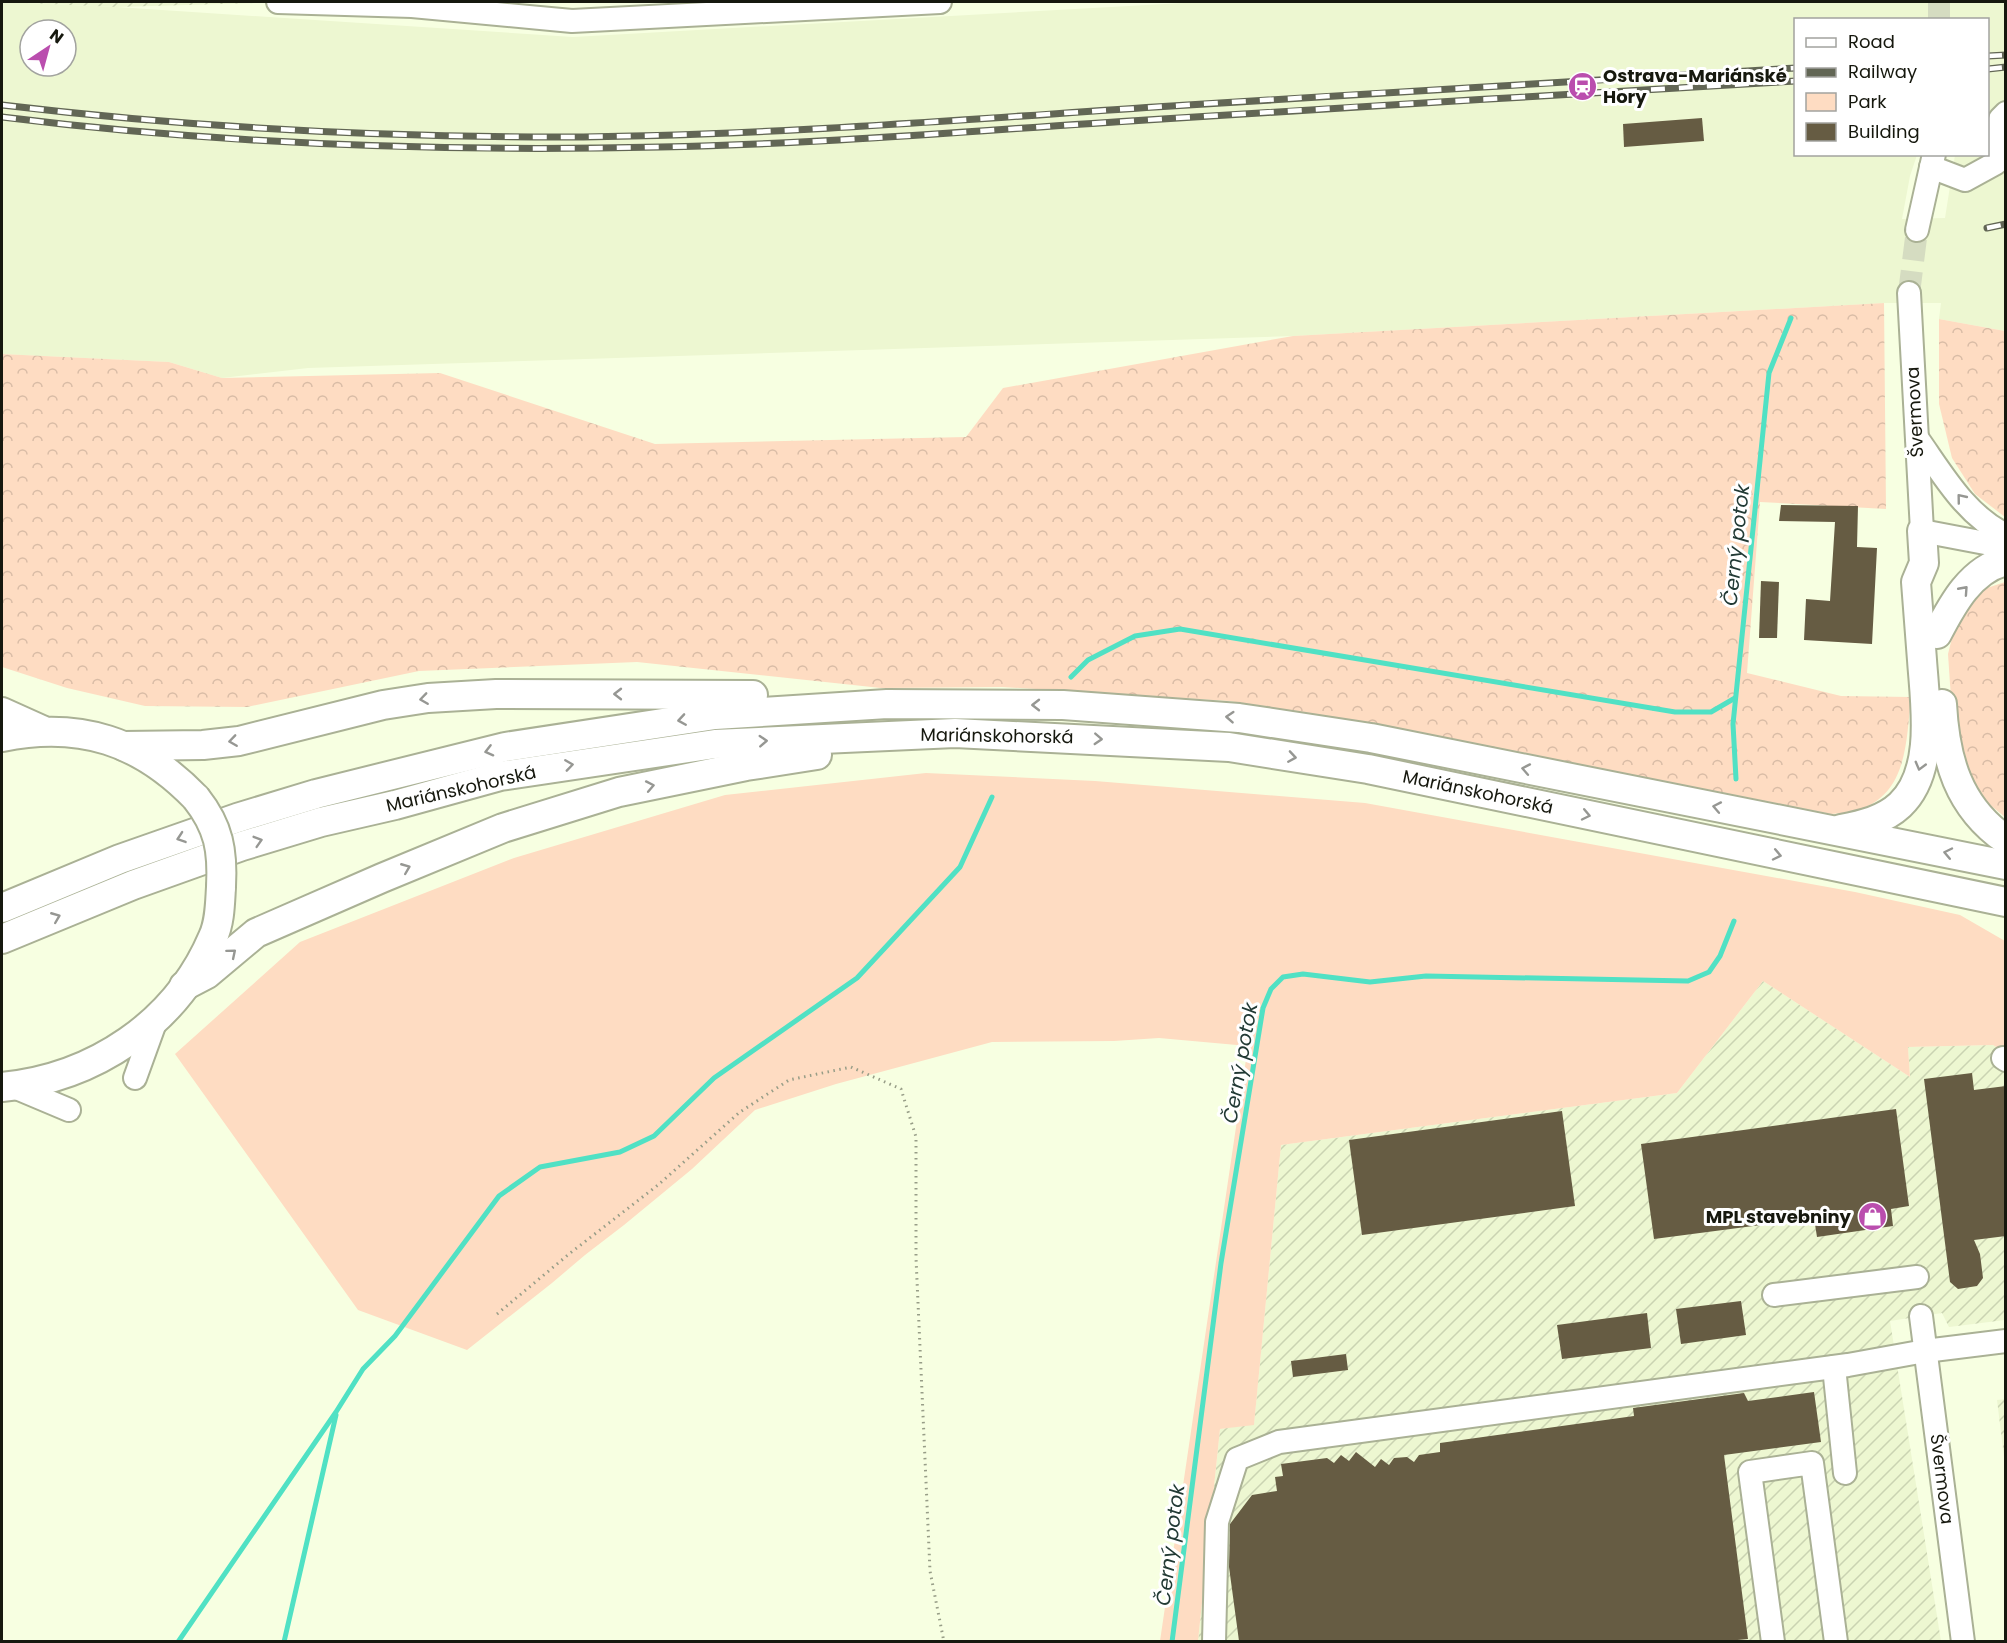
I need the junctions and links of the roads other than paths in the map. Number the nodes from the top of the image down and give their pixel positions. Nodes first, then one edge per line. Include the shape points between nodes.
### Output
1 (278, 2) edge
2 (286, 2) edge
3 (940, 2) edge
4 (700, 8) edge
5 (2006, 113) edge
6 (1932, 161) edge
7 (1917, 230) tunnel mouth
8 (1909, 293) tunnel mouth
9 (1917, 438) junction
10 (1922, 531) junction
11 (2006, 535) edge
12 (2006, 547) edge
13 (2006, 561) edge
14 (1924, 563) junction
15 (1937, 634) junction
16 (886, 704) junction
17 (2, 712) edge
18 (42, 730) junction
19 (955, 733) junction
20 (2, 737) edge
21 (124, 746) junction
22 (1836, 830) junction
23 (2006, 840) edge
24 (2006, 865) edge
25 (1917, 884) junction
26 (2006, 902) edge
27 (2, 908) edge
28 (2006, 923) edge
29 (2, 939) edge
30 (184, 986) junction
31 (156, 1020) junction
32 (135, 1078) dead end
33 (7, 1086) edge
34 (69, 1110) dead end
35 (1917, 1277) dead end
36 (1774, 1295) dead end
37 (1921, 1317) dead end
38 (2006, 1341) edge
39 (1926, 1351) junction
40 (1833, 1367) junction
41 (1845, 1473) dead end
42 (1214, 1641) edge
43 (1773, 1641) edge
44 (1836, 1641) edge
45 (1963, 1641) edge

1 - 2 street
2 - 4 street via 412,6 572,21
3 - 4 street
5 - 6 street via 2000,119 1996,163 1965,180
6 - 7 street
8 - 9 street, Švermova
9 - 10 street, Švermova
11 -> 9 street via 1960,499
10 - 12 street
10 - 14 main road
15 -> 13 main road via 1951,606 1971,583 1992,566
14 - 15 main road via 1934,582
14 -> 22 main road via 1916,582 1926,716 1921,767 1906,798 1892,811 1876,820
15 - 23 main road via 1943,734 1953,775 1975,812
16 -> 21 main road via 795,695 496,694 383,705 239,741
22 -> 16 main road, Mariánskohorská via 1371,738 1239,718 1063,705
16 -> 27 main road, Mariánskohorská via 715,714 505,747 237,818 120,859
17 - 18 main road
18 - 20 main road
18 - 21 main road
19 -> 25 main road, Mariánskohorská via 1229,747 1391,774
29 -> 19 main road, Mariánskohorská via 133,885 242,846 500,776 715,744
30 -> 19 main road via 207,974 256,933 502,828 619,792 746,766
21 - 30 main road, bridge via 161,767 196,798 213,822 219,843 221,887 214,936
24 -> 22 main road, Mariánskohorská
25 - 26 main road, Mariánskohorská
25 - 28 main road
30 - 31 main road
31 - 32 street
31 - 33 main road via 127,1043 60,1077
33 - 34 street
35 - 36 street
37 - 39 street, Švermova
38 - 39 street
39 - 40 street
39 - 45 street, Švermova
40 - 41 street
40 - 42 street via 1279,1442 1237,1459 1217,1522
43 - 44 street via 1750,1472 1812,1463

